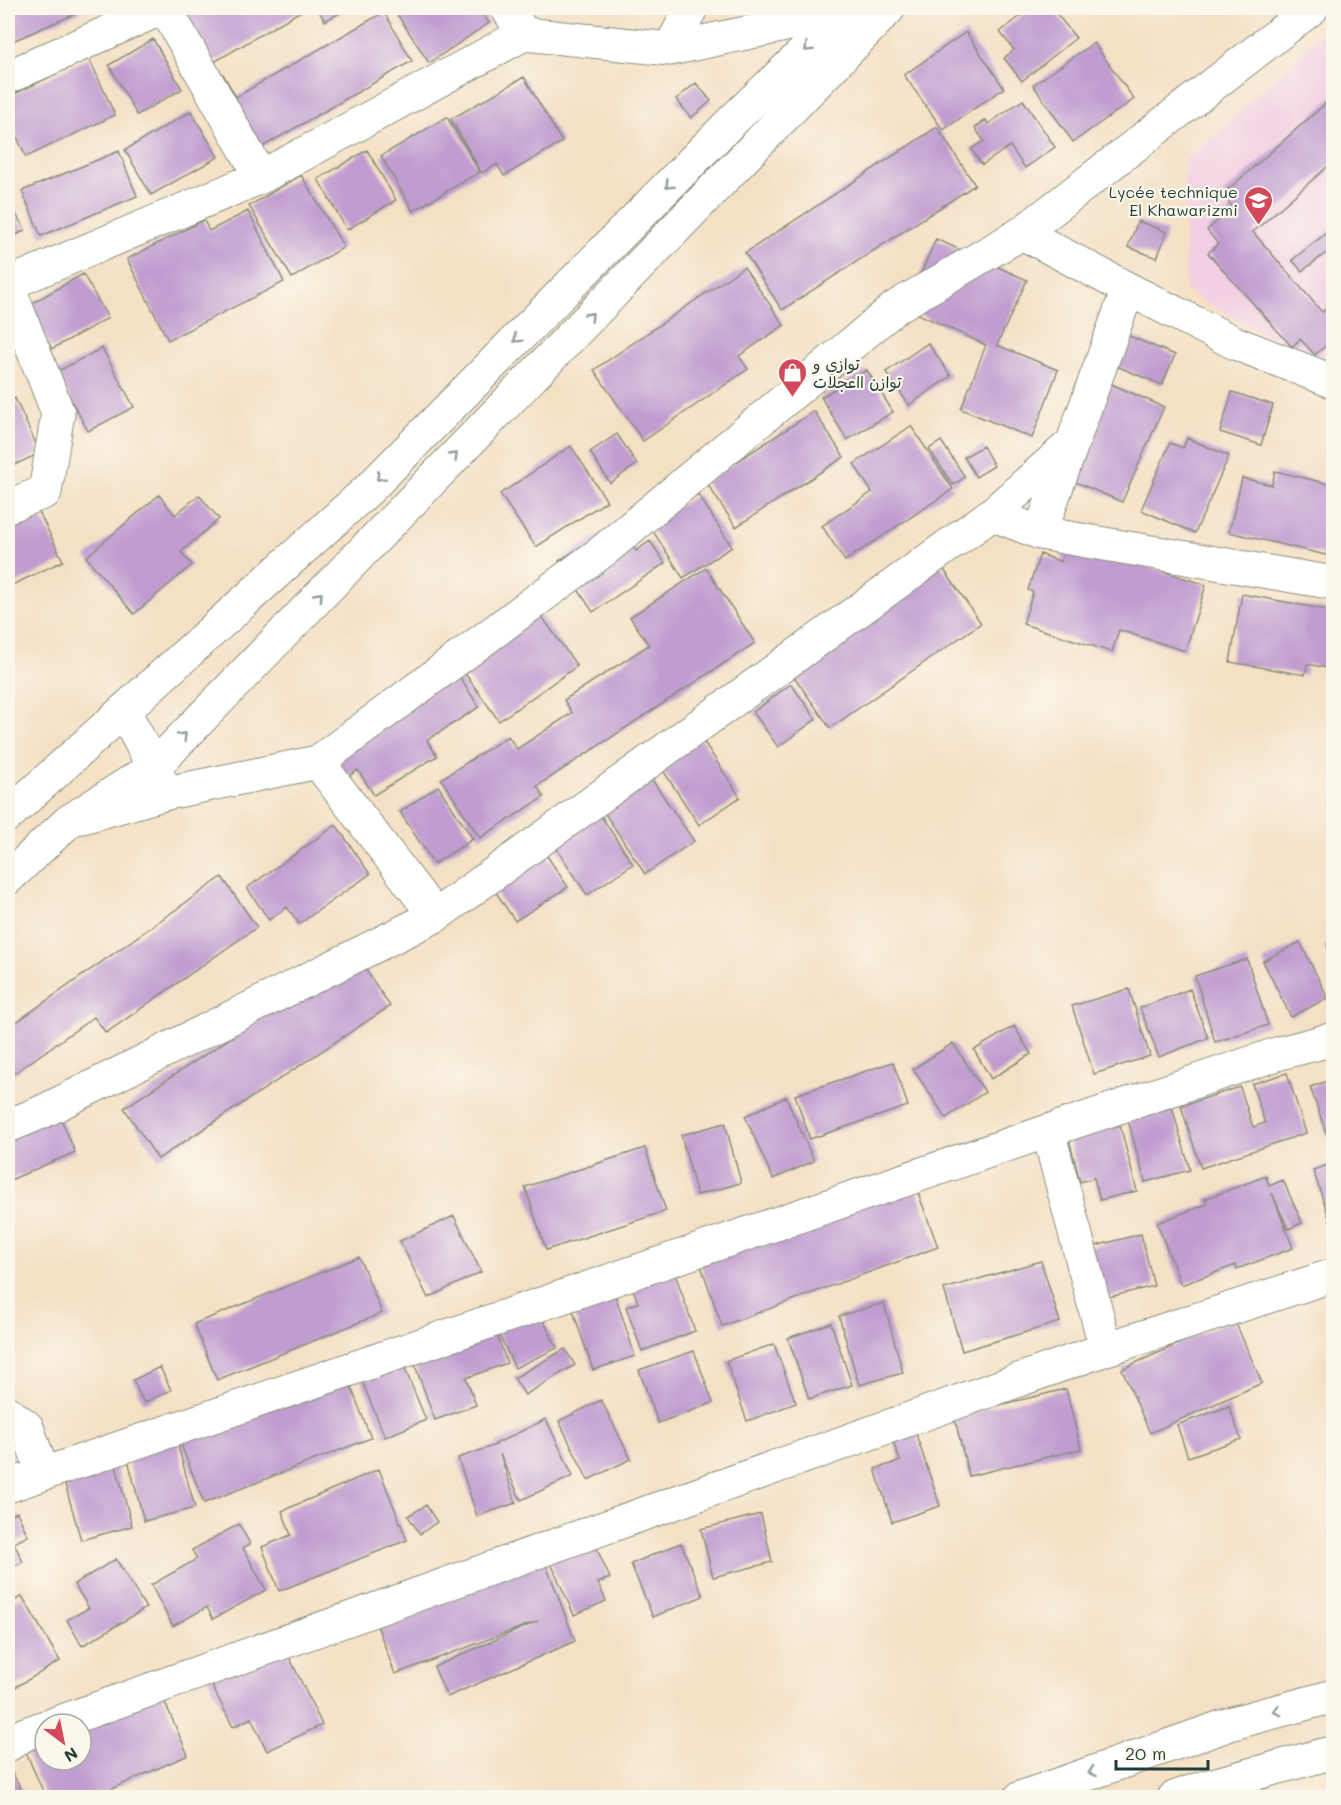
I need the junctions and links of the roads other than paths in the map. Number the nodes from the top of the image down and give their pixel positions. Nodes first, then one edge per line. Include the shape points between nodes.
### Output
1 (164, 8) edge
2 (691, 8) edge
3 (889, 8) edge
4 (1312, 8) edge
5 (856, 9) edge
6 (515, 21) edge
7 (670, 49) junction
8 (8, 76) edge
9 (261, 177) junction
10 (1022, 233) junction
11 (8, 285) edge
12 (1128, 289) junction
13 (1334, 382) edge
14 (1071, 444) junction
15 (8, 506) edge
16 (992, 514) junction
17 (1040, 533) junction
18 (1334, 583) edge
19 (124, 711) junction
20 (318, 762) junction
21 (160, 780) junction
22 (8, 815) edge
23 (8, 878) edge
24 (435, 916) junction
25 (1334, 1039) edge
26 (8, 1126) edge
27 (1047, 1131) junction
28 (1334, 1275) edge
29 (1106, 1349) junction
30 (8, 1413) edge
31 (44, 1474) junction
32 (8, 1486) edge
33 (1334, 1696) edge
34 (88, 1712) edge
35 (33, 1731) edge
36 (8, 1745) edge
37 (1334, 1752) edge
38 (1020, 1797) edge
39 (1174, 1797) edge

1 - 8 main road
1 - 9 main road
2 - 7 main road
21 -> 3 main road
4 - 10 main road
5 - 7 main road
5 -> 19 main road via 732,121 370,488
6 - 7 main road
6 - 9 main road
9 - 11 main road
10 - 12 main road
10 - 20 main road via 896,307 603,551
11 - 15 main road via 58,413 45,492
12 - 13 main road via 1235,343
12 - 14 main road
14 - 16 main road
14 - 17 main road
16 - 17 main road
16 - 24 main road
17 - 18 main road
19 - 21 main road
19 - 22 main road
20 - 21 main road
20 - 24 main road
21 - 23 main road via 68,822
24 - 26 main road
25 - 27 main road via 1280,1053
27 - 29 main road
27 - 31 main road
28 - 29 main road
29 - 34 main road
30 - 31 main road via 27,1427
31 - 32 main road
33 -> 38 main road via 1233,1723
35 - 36 main road
37 - 39 main road

